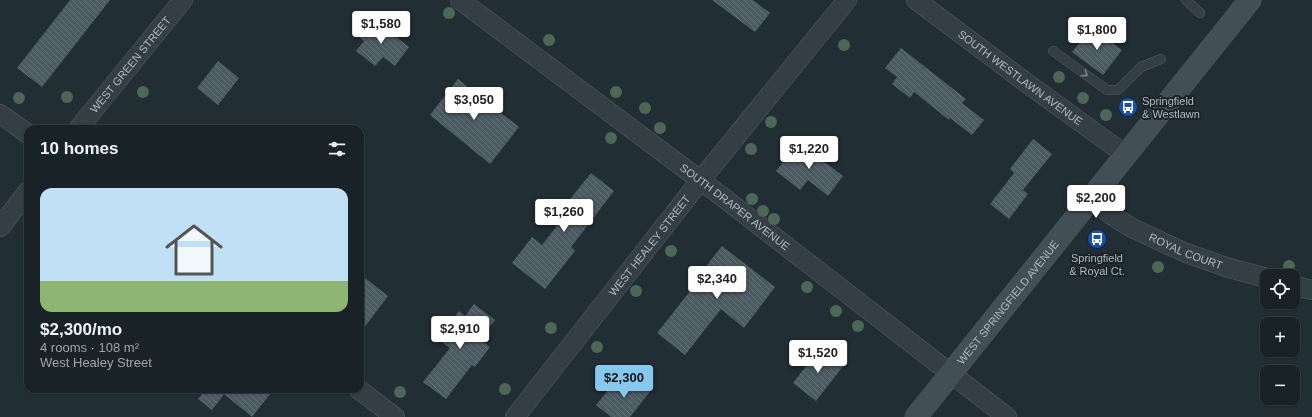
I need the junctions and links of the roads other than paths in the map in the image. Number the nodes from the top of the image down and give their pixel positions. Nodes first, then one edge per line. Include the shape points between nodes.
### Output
1 (182, 0) edge
2 (460, 0) edge
3 (847, 0) edge
4 (916, 0) edge
5 (1186, 0) edge
6 (1250, 0) edge
7 (1200, 13) dead end
8 (1053, 51) dead end
9 (1161, 59) dead end
10 (0, 114) edge
11 (81, 125) edge
12 (24, 131) edge
13 (1126, 155) junction
14 (700, 181) junction
15 (24, 197) edge
16 (1091, 198) junction
17 (0, 227) edge
18 (1260, 276) edge
19 (1300, 287) edge
20 (1312, 290) edge
21 (950, 374) junction
22 (363, 393) edge
23 (395, 417) edge
24 (514, 417) edge
25 (916, 417) edge
26 (1007, 417) edge

1 - 11 street, WEST GREEN STREET
2 - 14 street, SOUTH DRAPER AVENUE
3 - 14 street, WEST HEALEY STREET
4 - 13 street, SOUTH WESTLAWN AVENUE
5 - 7 lane
6 - 13 main road, WEST SPRINGFIELD AVENUE
8 -> 9 lane via 1107,90 1118,90 1140,67
10 - 12 street
13 - 16 main road, WEST SPRINGFIELD AVENUE
14 - 21 street, SOUTH DRAPER AVENUE
14 - 24 street, WEST HEALEY STREET
15 - 17 street
16 - 18 street, ROYAL COURT via 1110,215 1132,228 1186,253
16 - 21 main road, WEST SPRINGFIELD AVENUE
19 - 20 street
21 - 25 main road, WEST SPRINGFIELD AVENUE
21 - 26 street, SOUTH DRAPER AVENUE
22 - 23 street

